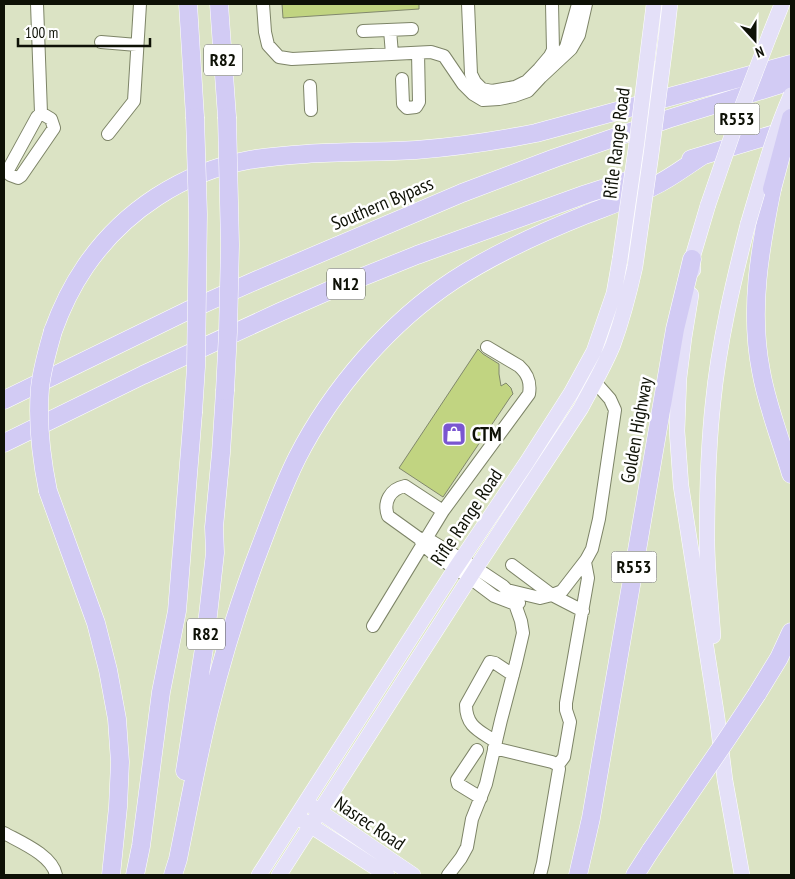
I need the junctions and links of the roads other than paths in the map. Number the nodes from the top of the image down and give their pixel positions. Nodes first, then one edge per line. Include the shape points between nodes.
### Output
1 (36, 4) edge
2 (140, 4) edge
3 (188, 4) edge
4 (219, 4) edge
5 (263, 4) edge
6 (468, 4) edge
7 (552, 4) edge
8 (578, 4) edge
9 (586, 4) edge
10 (654, 4) edge
11 (670, 4) edge
12 (782, 4) edge
13 (412, 29) dead end
14 (390, 30) junction
15 (363, 31) dead end
16 (101, 42) dead end
17 (137, 45) junction
18 (418, 53) junction
19 (392, 54) junction
20 (557, 62) junction
21 (791, 64) edge
22 (402, 79) dead end
23 (791, 81) edge
24 (310, 86) dead end
25 (791, 95) edge
26 (311, 110) dead end
27 (41, 113) junction
28 (791, 118) edge
29 (791, 129) edge
30 (108, 134) dead end
31 (702, 156) junction
32 (692, 259) junction
33 (487, 347) dead end
34 (595, 382) junction
35 (4, 400) edge
36 (4, 443) edge
37 (791, 474) edge
38 (443, 511) junction
39 (423, 540) junction
40 (586, 562) junction
41 (459, 564) junction
42 (512, 565) dead end
43 (473, 573) junction
44 (507, 590) junction
45 (552, 595) junction
46 (532, 597) junction
47 (515, 604) junction
48 (583, 611) junction
49 (373, 626) dead end
50 (791, 632) edge
51 (513, 675) junction
52 (717, 717) junction
53 (495, 745) junction
54 (477, 750) dead end
55 (558, 765) junction
56 (335, 790) junction
57 (481, 798) junction
58 (306, 802) junction
59 (320, 813) junction
60 (297, 817) junction
61 (311, 826) junction
62 (344, 829) junction
63 (4, 833) edge
64 (299, 844) junction
65 (341, 846) junction
66 (56, 875) edge
67 (111, 875) edge
68 (135, 875) edge
69 (169, 875) edge
70 (173, 875) edge
71 (259, 875) edge
72 (279, 875) edge
73 (387, 875) edge
74 (413, 875) edge
75 (448, 875) edge
76 (540, 875) edge
77 (578, 875) edge
78 (635, 875) edge
79 (742, 875) edge

1 - 27 lane
2 - 17 lane
3 - 68 highway, R82, bridge via 198,224 196,367 177,611 161,692 142,846
4 - 69 highway, R82, bridge via 227,117 230,245 222,453 205,642
5 - 19 lane via 268,45 279,57 292,60
6 - 7 lane via 471,74 482,89 492,91 527,81 550,56 554,44
8 - 20 lane via 566,47
9 - 20 lane via 579,35 571,49
10 - 41 main road, Rifle Range Road, bridge via 620,259 606,318 594,350 571,393
11 - 34 main road, Rifle Range Road, bridge via 635,267 612,347
12 - 32 main road, Golden Highway / R553, bridge via 740,112
13 - 14 lane
14 - 15 lane
14 - 19 lane
16 - 17 lane
17 - 30 lane via 134,101
18 - 19 lane
18 - 20 lane via 444,56 463,84 483,100 528,91
18 - 22 lane via 419,102 416,107 408,108 403,104
21 - 67 highway, bridge via 505,139 417,150 279,156 210,170 161,194 104,242 64,302 53,331 42,379 38,416 48,491 96,623 116,719 120,762
23 - 35 highway, Southern Bypass / N12 via 668,119 462,193 178,315
24 - 26 lane
25 - 52 main road, bridge via 765,166 734,278 713,402 707,542
27 - 27 lane via 8,170 10,175 21,176 54,128 51,119
28 - 37 highway, R553, bridge via 764,231 756,307 760,370
29 - 31 highway, N12
31 - 36 highway, N12 via 586,194 380,270 151,371
31 - 70 highway via 655,186 536,236 452,281 401,322 344,382 297,458 243,591 209,713
32 - 52 main road via 693,288 679,378 680,486
32 - 77 highway, Golden Highway / R553 via 673,338 591,818
33 - 38 lane via 524,370 530,382 528,394
34 - 40 lane via 616,410 599,519
34 - 43 main road, Rifle Range Road
38 - 39 lane
38 - 39 lane via 405,486 390,496 386,510 388,516
39 - 41 lane
39 - 49 lane
40 - 45 lane via 562,591
40 - 48 lane via 588,578
41 - 43 lane
41 - 58 main road, Rifle Range Road
42 - 45 lane
43 - 44 lane
43 - 47 lane via 494,596
43 - 56 main road, Rifle Range Road
44 - 46 lane
44 - 47 lane
45 - 46 lane
45 - 48 lane
46 - 47 lane
47 - 51 lane via 522,633
48 - 55 lane via 566,703 570,722 564,757
50 - 78 highway, bridge via 757,694
51 - 53 lane
51 - 53 lane via 490,662 466,705 471,724
52 - 79 main road
53 - 55 lane
53 - 57 lane
54 - 57 lane via 457,780 458,784
55 - 76 lane
56 - 59 main road, Rifle Range Road
56 - 62 main road via 332,810
57 - 75 lane via 472,819 467,846
58 - 59 main road, Nasrec Road
58 - 60 main road, Rifle Range Road
59 - 61 main road, Rifle Range Road
59 - 62 main road, Nasrec Road
60 - 61 main road, Nasrec Road
60 - 71 main road, Rifle Range Road
61 - 64 main road, Rifle Range Road
61 - 65 main road, Nasrec Road
62 - 74 main road, Nasrec Road
63 - 66 lane via 43,856 53,866
64 - 65 main road via 315,838
64 - 72 main road, Rifle Range Road
65 - 73 main road, Nasrec Road

